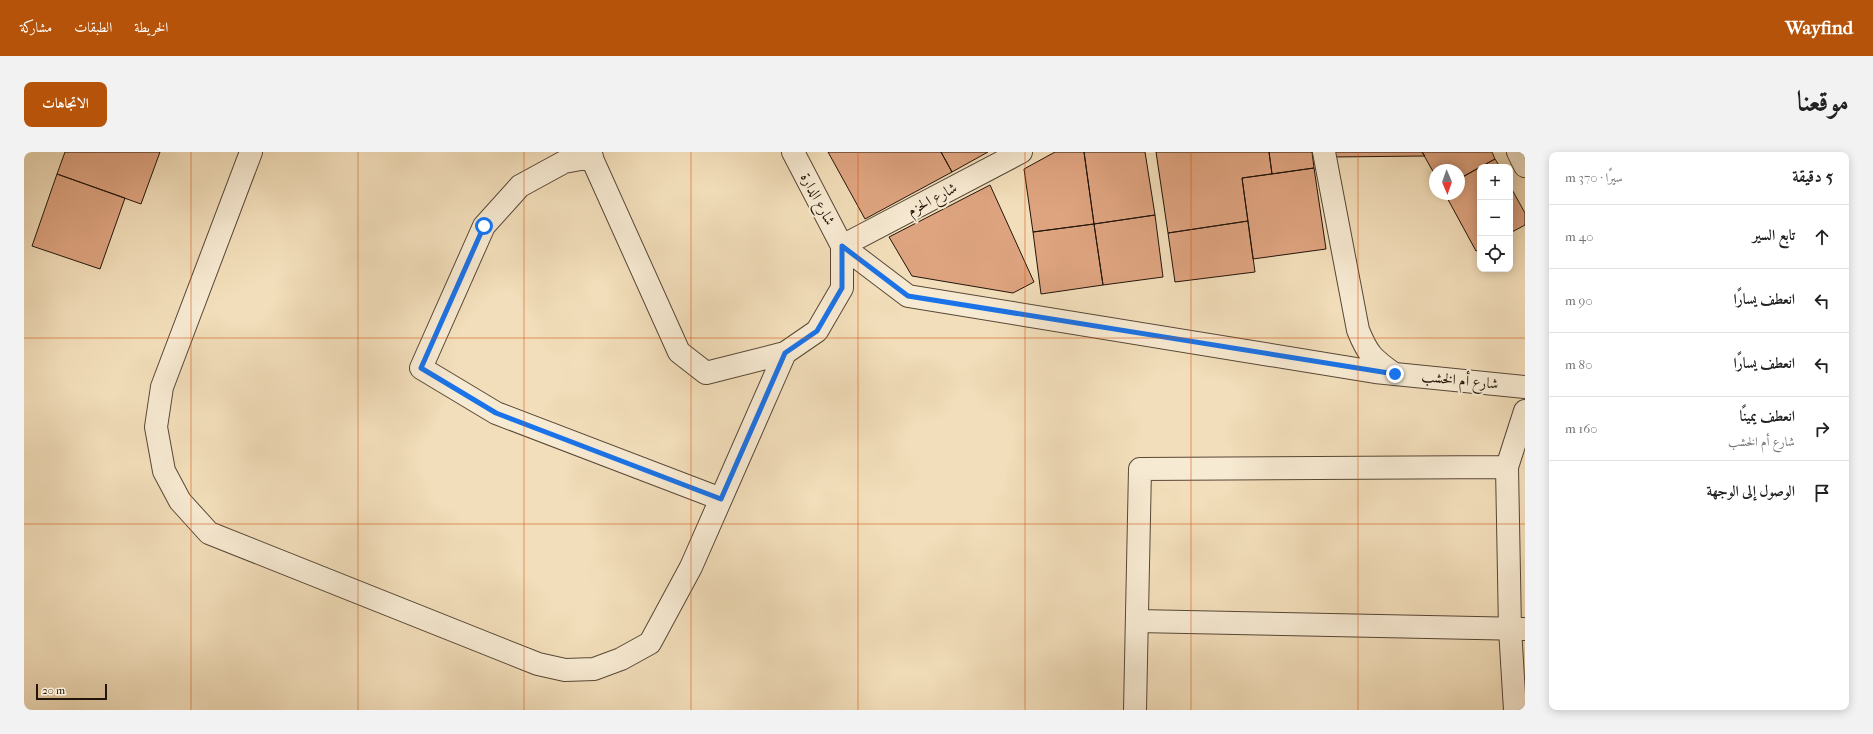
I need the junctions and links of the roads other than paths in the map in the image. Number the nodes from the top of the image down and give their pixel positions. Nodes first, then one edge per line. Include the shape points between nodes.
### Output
1 (251, 152) edge
2 (793, 152) edge
3 (1021, 152) edge
4 (1324, 152) edge
5 (1518, 152) edge
6 (591, 154) edge
7 (1525, 166) edge
8 (842, 246) junction
9 (785, 353) junction
10 (1395, 374) junction
11 (1525, 387) edge
12 (1525, 411) edge
13 (1507, 467) junction
14 (721, 499) junction
15 (1137, 621) junction
16 (1517, 629) edge
17 (1135, 710) edge
18 (1515, 710) edge

1 - 14 street via 162,386 156,427 164,471 180,501 209,533 538,664 565,670 594,670 622,659 650,643 691,567
2 - 8 street, شارع الدارة
3 - 8 street, شارع الحزم
4 - 10 street via 1358,330 1365,348 1373,359
5 - 7 street
6 - 9 street via 679,352 706,373
6 - 14 street via 564,162 520,186 484,226 421,368 496,413
8 - 9 street via 842,288 817,331
8 - 10 street, شارع أم الخشب via 908,296
9 - 14 street
10 - 11 street, شارع أم الخشب
12 - 13 street
13 - 15 street via 1140,469
13 - 16 street
15 - 16 street
15 - 17 street
16 - 18 street

